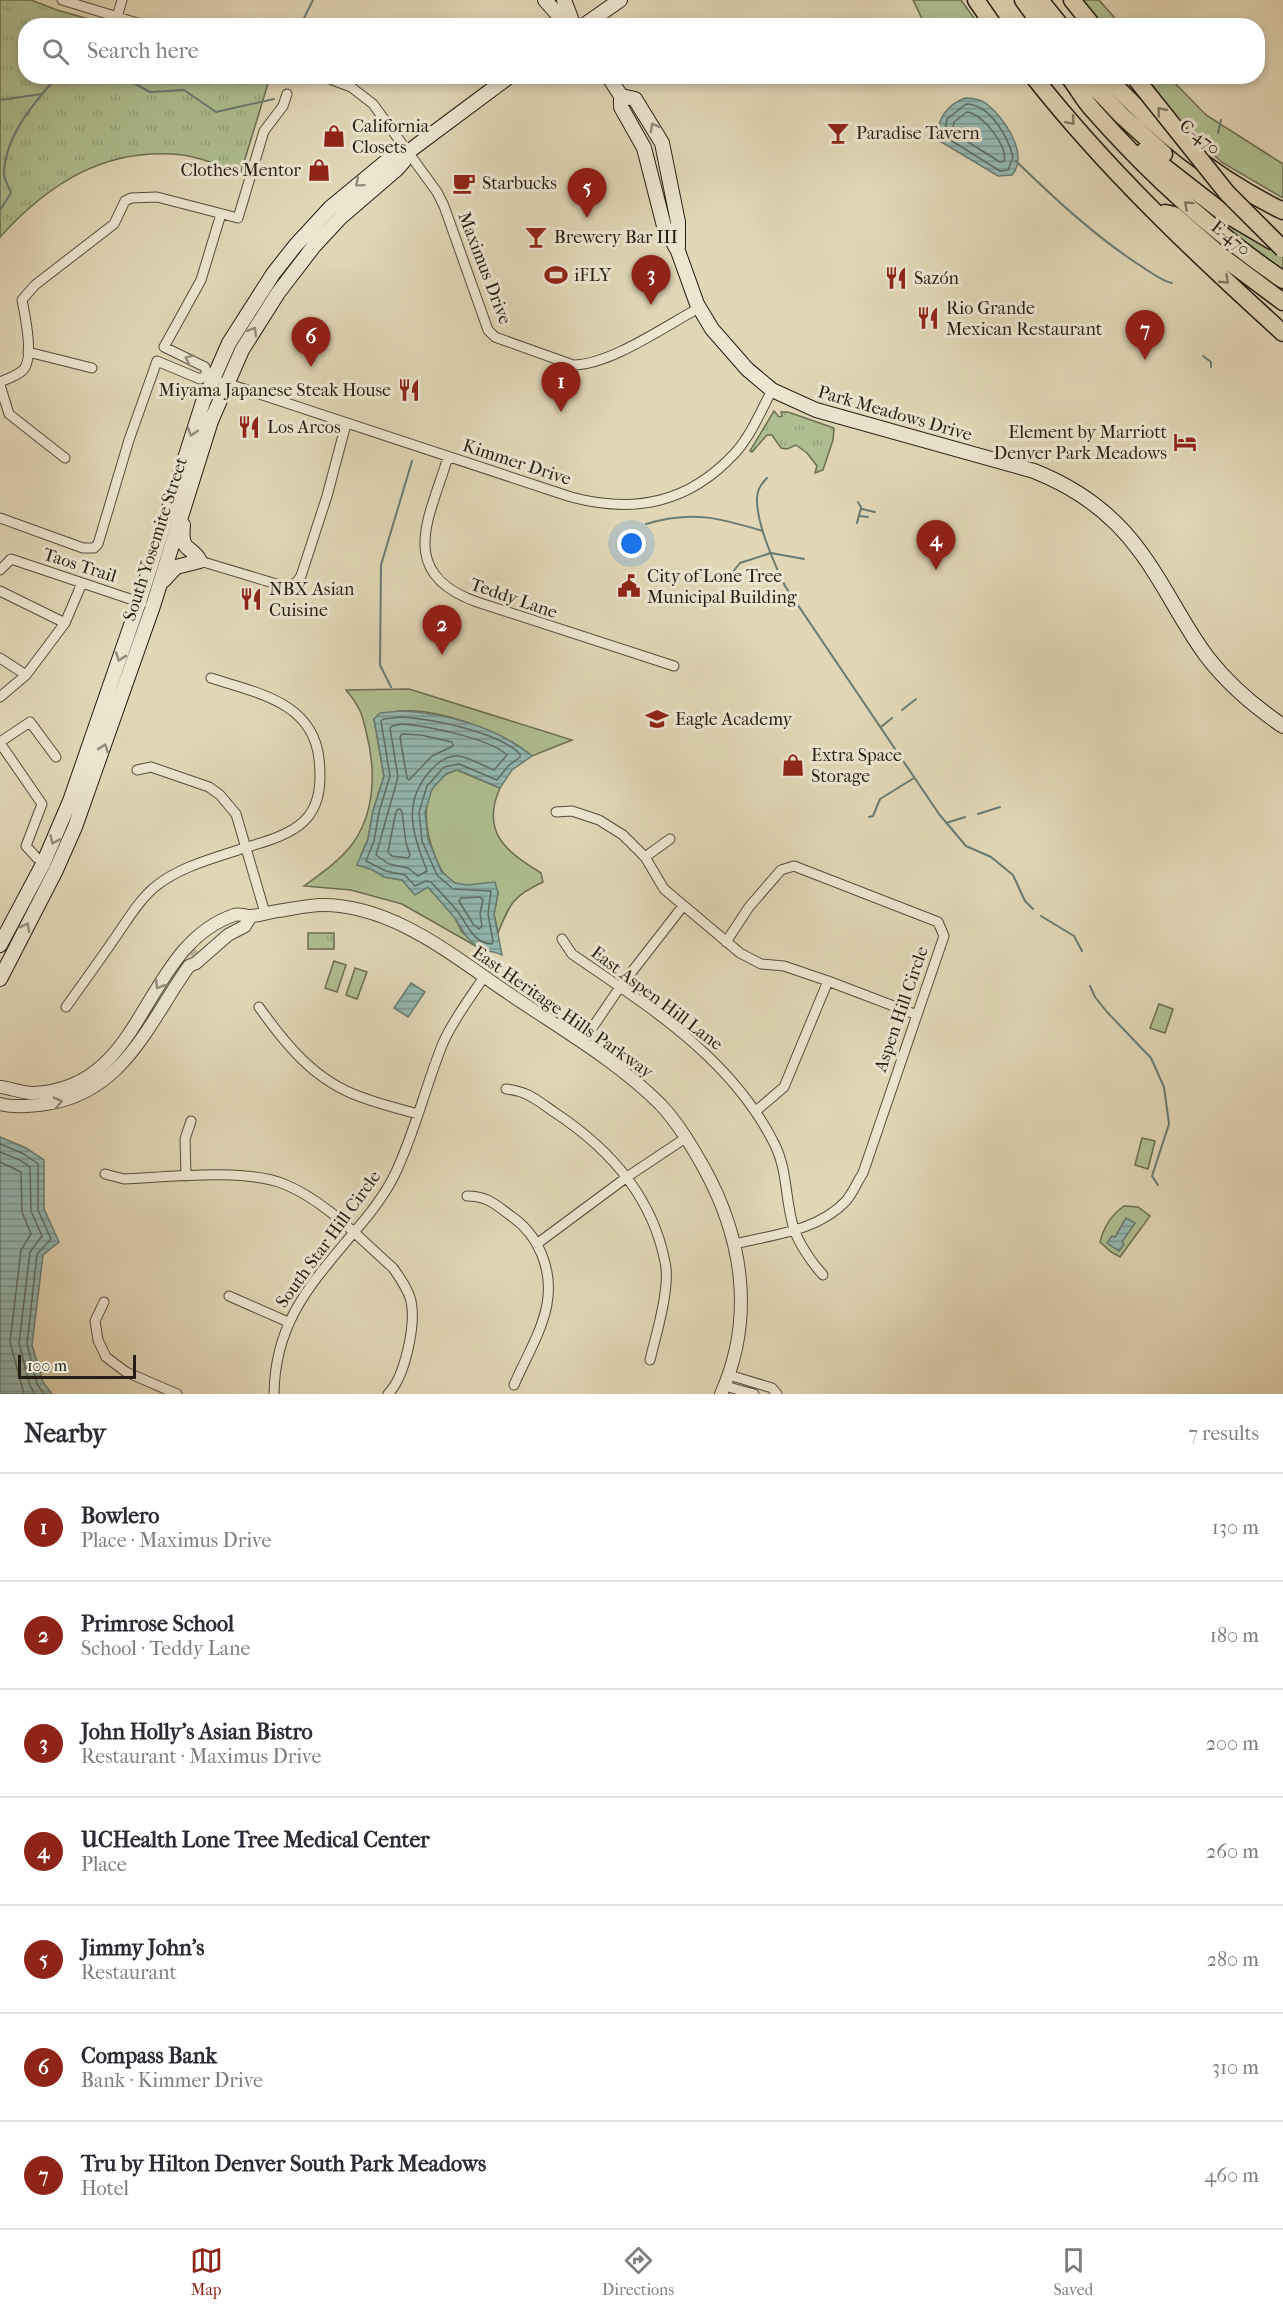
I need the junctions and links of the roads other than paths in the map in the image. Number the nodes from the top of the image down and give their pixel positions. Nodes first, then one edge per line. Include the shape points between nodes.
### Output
1 (62, 0) edge
2 (122, 0) edge
3 (545, 0) edge
4 (564, 0) edge
5 (620, 0) edge
6 (976, 0) edge
7 (1010, 0) edge
8 (1023, 0) edge
9 (1040, 0) edge
10 (1072, 0) edge
11 (117, 17) junction
12 (120, 18) edge
13 (561, 18) edge
14 (571, 18) edge
15 (594, 18) edge
16 (988, 18) edge
17 (1022, 18) edge
18 (1036, 18) edge
19 (1055, 18) edge
20 (1087, 18) edge
21 (343, 84) edge
22 (499, 84) edge
23 (613, 84) edge
24 (1040, 84) edge
25 (1076, 84) edge
26 (1080, 84) edge
27 (1081, 84) edge
28 (1114, 84) edge
29 (1140, 84) edge
30 (287, 94) dead end
31 (621, 96) junction
32 (623, 110) junction
33 (408, 152) junction
34 (667, 172) junction
35 (652, 176) junction
36 (1153, 210) junction
37 (1283, 211) edge
38 (221, 214) junction
39 (678, 222) junction
40 (1283, 235) edge
41 (1283, 248) edge
42 (678, 251) junction
43 (1283, 280) edge
44 (1283, 302) edge
45 (699, 308) junction
46 (1283, 333) edge
47 (28, 352) junction
48 (92, 368) dead end
49 (219, 380) junction
50 (0, 384) edge
51 (772, 390) junction
52 (346, 424) junction
53 (448, 457) junction
54 (64, 458) dead end
55 (185, 505) junction
56 (0, 518) edge
57 (0, 556) edge
58 (11, 559) junction
59 (200, 561) junction
60 (0, 570) edge
61 (82, 583) junction
62 (159, 586) junction
63 (0, 591) edge
64 (146, 604) junction
65 (65, 623) junction
66 (0, 658) edge
67 (674, 666) dead end
68 (26, 675) junction
69 (211, 678) dead end
70 (0, 697) edge
71 (1283, 726) edge
72 (0, 743) edge
73 (56, 757) dead end
74 (137, 770) dead end
75 (556, 812) dead end
76 (670, 839) dead end
77 (245, 848) junction
78 (645, 857) junction
79 (37, 858) dead end
80 (683, 906) junction
81 (265, 913) junction
82 (251, 916) junction
83 (219, 932) junction
84 (562, 939) dead end
85 (726, 942) junction
86 (0, 945) edge
87 (196, 952) junction
88 (178, 957) junction
89 (484, 977) junction
90 (0, 979) edge
91 (828, 981) junction
92 (620, 987) junction
93 (66, 1007) dead end
94 (259, 1007) dead end
95 (917, 1014) junction
96 (582, 1043) junction
97 (0, 1087) edge
98 (506, 1089) dead end
99 (0, 1104) edge
100 (756, 1111) junction
101 (418, 1114) junction
102 (191, 1121) dead end
103 (687, 1137) junction
104 (105, 1174) dead end
105 (186, 1176) junction
106 (627, 1177) junction
107 (466, 1196) dead end
108 (794, 1230) junction
109 (354, 1233) junction
110 (538, 1243) junction
111 (734, 1244) junction
112 (823, 1275) dead end
113 (230, 1296) dead end
114 (104, 1302) dead end
115 (288, 1322) junction
116 (650, 1360) dead end
117 (514, 1385) dead end
118 (725, 1385) edge
119 (161, 1391) edge
120 (177, 1394) edge
121 (274, 1394) edge
122 (388, 1394) edge
123 (754, 1394) edge
124 (777, 1394) edge

1 - 11 street
2 - 11 street
3 - 13 main road
4 - 14 main road
5 - 15 main road
6 - 16 highway
7 - 17 highway
8 - 18 highway
9 - 19 highway
10 - 20 highway
11 - 12 street
21 - 33 street, Maximus Drive via 373,104
22 - 33 main road, South Yosemite Street
23 - 31 main road, Park Meadows Drive
24 -> 36 highway
43 -> 25 highway via 1174,193 1101,119 1081,96
26 - 41 highway via 1130,138 1181,181
27 - 40 highway via 1221,198
28 - 37 highway, C-470 via 1193,157
41 -> 29 highway, bridge via 1227,193
30 - 38 street via 264,131 237,218
31 - 32 main road, Park Meadows Drive
34 -> 31 main road, Park Meadows Drive via 662,142 648,117 635,99
32 - 34 main road via 631,114 659,168
32 - 35 main road, Park Meadows Drive via 644,148
33 - 45 street, Maximus Drive via 444,206 488,330 495,338 573,365 585,365 616,353
33 - 49 main road, South Yosemite Street via 388,160 358,183 295,246 248,312
34 - 39 main road, Park Meadows Drive
35 - 39 main road via 662,186 670,214
35 - 42 main road, Park Meadows Drive via 664,226
36 - 44 highway, E-470 via 1174,215
36 -> 46 highway
38 - 47 street via 157,197 125,201 114,224 35,285 22,300
56 -> 38 street via 83,548 98,544 157,361 200,379 207,375 205,366 164,347 201,280
39 - 42 main road, Park Meadows Drive
42 - 45 main road, Park Meadows Drive
45 - 51 main road, Park Meadows Drive via 730,351
47 - 48 street
47 - 50 street via 24,370
49 - 52 street, Kimmer Drive
49 - 55 main road, South Yosemite Street via 211,421
49 -> 64 main road, South Yosemite Street via 190,437
50 - 54 street via 9,414
51 - 53 street, Kimmer Drive via 734,453 710,476 691,489 654,503 594,503
51 - 71 main road, Park Meadows Drive via 835,416 1035,471 1083,495 1135,544 1213,664 1243,695
52 - 53 street, Kimmer Drive
52 - 59 street via 327,496 297,582 283,586
53 - 67 street, Teddy Lane via 423,546 430,568 443,585 456,595
55 - 59 main road via 182,536 186,549
55 - 62 main road, South Yosemite Street
57 - 58 street, Taos Trail
58 - 60 street
58 - 61 street, Taos Trail
59 - 62 main road via 176,567
61 - 64 street, Taos Trail
61 - 65 street
62 - 64 main road, South Yosemite Street
63 - 65 street
64 -> 86 main road, South Yosemite Street via 70,801 43,864
90 -> 64 main road, South Yosemite Street via 75,827
65 - 68 street
66 - 68 street
68 - 70 street
69 - 77 street via 274,699 294,710 312,732 318,749 320,792 304,822 285,836
72 - 73 street via 30,722
72 - 79 street via 42,804 26,846
74 - 77 street via 151,767 209,787 236,814
75 - 78 street via 572,811 599,820 623,835
76 - 78 street
77 - 81 street
77 - 93 street via 189,867 156,886 137,906
78 - 80 street via 664,889
80 - 85 street
80 - 92 street
81 - 82 street, East Heritage Hills Parkway
81 - 89 street, East Heritage Hills Parkway via 322,905 370,911 407,927
82 - 83 street, East Heritage Hills Parkway via 244,926
82 - 83 street, East Heritage Hills Parkway via 237,914
83 - 87 street, East Heritage Hills Parkway
83 - 87 street, East Heritage Hills Parkway via 196,963
84 - 92 street, East Aspen Hill Lane via 572,954
85 - 91 street via 761,963 784,966
85 - 95 street, Aspen Hill Circle via 781,870 794,866 938,922 944,936
87 - 88 street, East Heritage Hills Parkway
87 - 88 street
99 -> 87 street, East Heritage Hills Parkway via 34,1106 61,1102 105,1080 131,1055
88 -> 97 street, East Heritage Hills Parkway via 121,1047 92,1074 51,1091 20,1092
89 - 96 street, East Heritage Hills Parkway
89 - 101 street, South Star Hill Circle via 444,1041
91 - 95 street
91 - 100 street via 784,1087
92 - 96 street
92 - 100 street, East Aspen Hill Lane via 717,1063
94 - 101 street via 283,1041 322,1077 360,1097
95 - 108 street, Aspen Hill Circle via 863,1173 837,1209 818,1222
96 - 103 street, East Heritage Hills Parkway via 639,1085
98 - 106 street via 522,1090 575,1126 601,1147
100 - 108 street, East Aspen Hill Lane via 784,1168
101 - 109 street, South Star Hill Circle via 393,1178
102 - 105 street via 185,1139
103 - 106 street
103 - 111 street, East Heritage Hills Parkway via 721,1200
104 - 105 street via 124,1179
105 - 109 street via 247,1175 283,1184 314,1200
106 - 110 street
106 - 116 street via 651,1217 666,1263 666,1283
107 - 110 street via 480,1196 493,1203 517,1220
108 - 111 street, Aspen Hill Circle
108 - 112 street, East Aspen Hill Lane
109 - 115 street, South Star Hill Circle via 315,1280
109 - 122 street via 393,1268 416,1299 411,1336 396,1386
110 - 117 street via 545,1262 547,1302
111 - 118 street, East Heritage Hills Parkway via 740,1316 737,1346
113 - 115 street
114 - 119 street via 95,1321 106,1357
115 - 121 street, South Star Hill Circle via 278,1353
118 - 123 street
118 - 124 street via 771,1388
119 - 120 street

